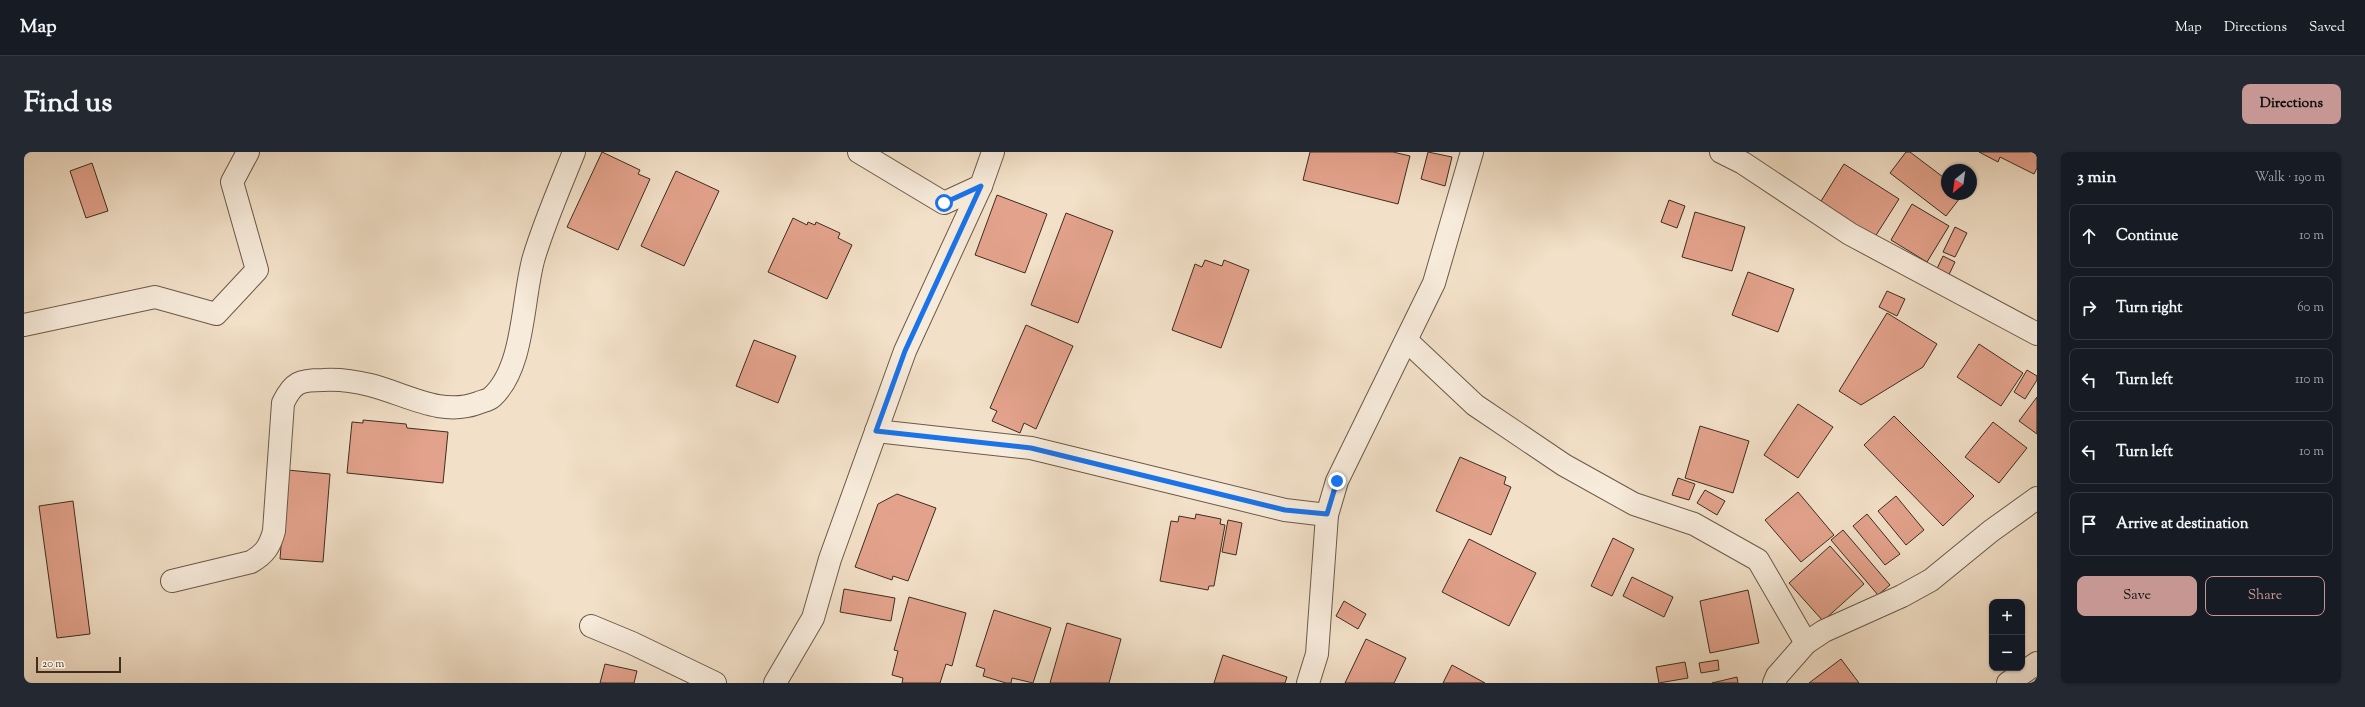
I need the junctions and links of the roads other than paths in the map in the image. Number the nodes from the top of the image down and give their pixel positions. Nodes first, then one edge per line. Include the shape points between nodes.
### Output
1 (248, 152) edge
2 (574, 152) edge
3 (859, 152) edge
4 (994, 152) edge
5 (1472, 152) edge
6 (1721, 152) edge
7 (1749, 158) edge
8 (981, 186) junction
9 (24, 325) edge
10 (2037, 334) edge
11 (1407, 341) junction
12 (876, 431) junction
13 (2037, 498) edge
14 (1327, 514) junction
15 (172, 581) dead end
16 (591, 626) dead end
17 (1806, 643) junction
18 (2037, 663) edge
19 (715, 683) edge
20 (775, 683) edge
21 (1308, 683) edge
22 (1774, 683) edge
23 (2008, 683) edge

1 - 9 street via 232,182 257,270 216,314 155,297
2 - 15 street via 548,214 534,259 515,354 504,382 491,398 467,407 432,406 372,385 344,379 302,380 288,391 283,403 274,531 270,546 251,562
3 - 8 street via 944,203
4 - 8 street
5 - 11 street via 1434,283
6 - 7 street
7 - 10 street via 1850,234
8 - 12 street via 905,351
11 - 14 street via 1337,481
11 - 17 street via 1475,406 1564,465 1634,504 1694,524 1758,560
12 - 14 street via 1031,448 1285,510
12 - 20 street via 830,558 813,618
13 - 17 street via 1991,531 1931,580 1824,631
14 - 21 street via 1317,654
16 - 19 street
17 - 22 street via 1777,676
18 - 23 street

